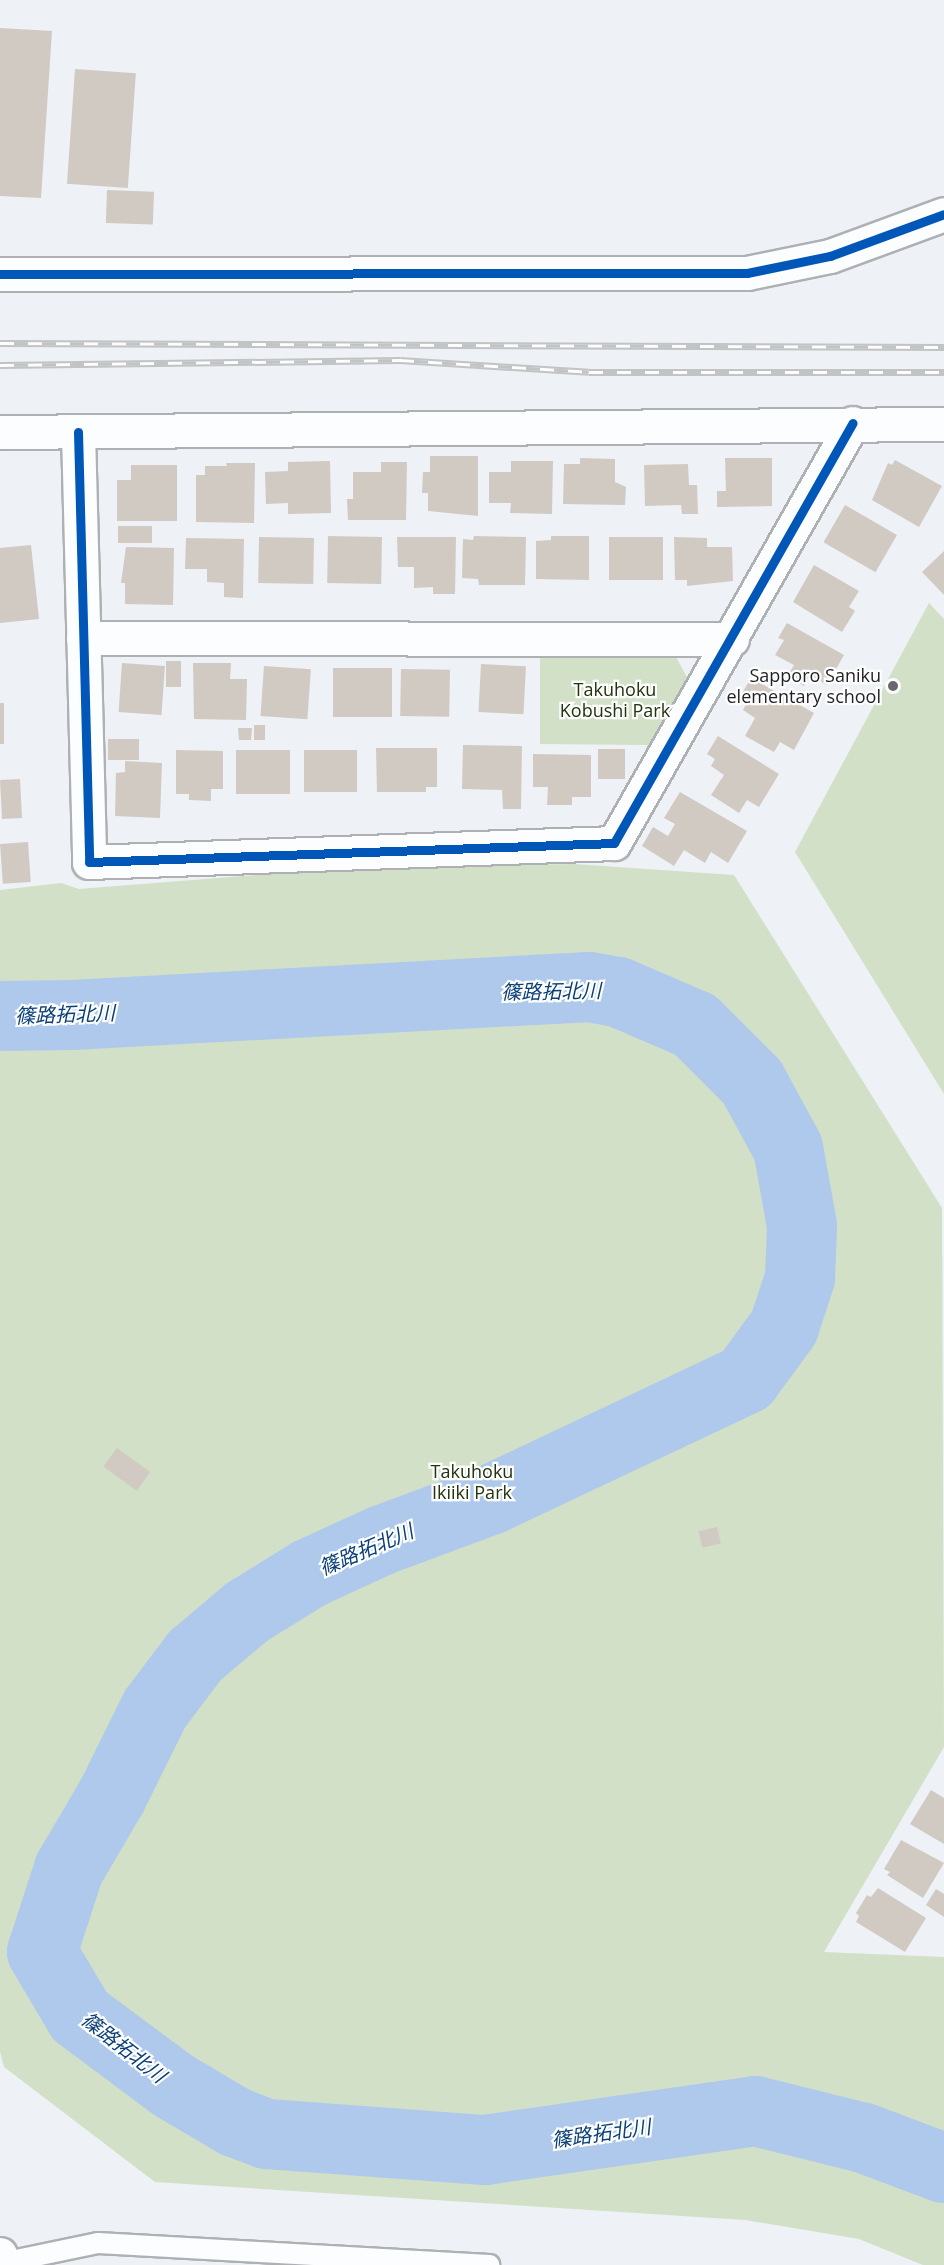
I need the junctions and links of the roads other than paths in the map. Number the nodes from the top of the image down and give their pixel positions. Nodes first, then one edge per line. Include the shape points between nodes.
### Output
1 (944, 214) edge
2 (0, 274) edge
3 (853, 423) junction
4 (944, 424) edge
5 (0, 432) edge
6 (78, 432) junction
7 (83, 638) junction
8 (732, 639) junction
9 (2, 2260) edge
10 (489, 2265) edge

1 - 2 street via 830,256 747,273
3 - 4 street
3 - 6 street
3 - 8 street
5 - 6 street
6 - 7 street
7 - 8 street
7 - 8 street via 89,862 614,843
9 - 10 lane via 98,2243

